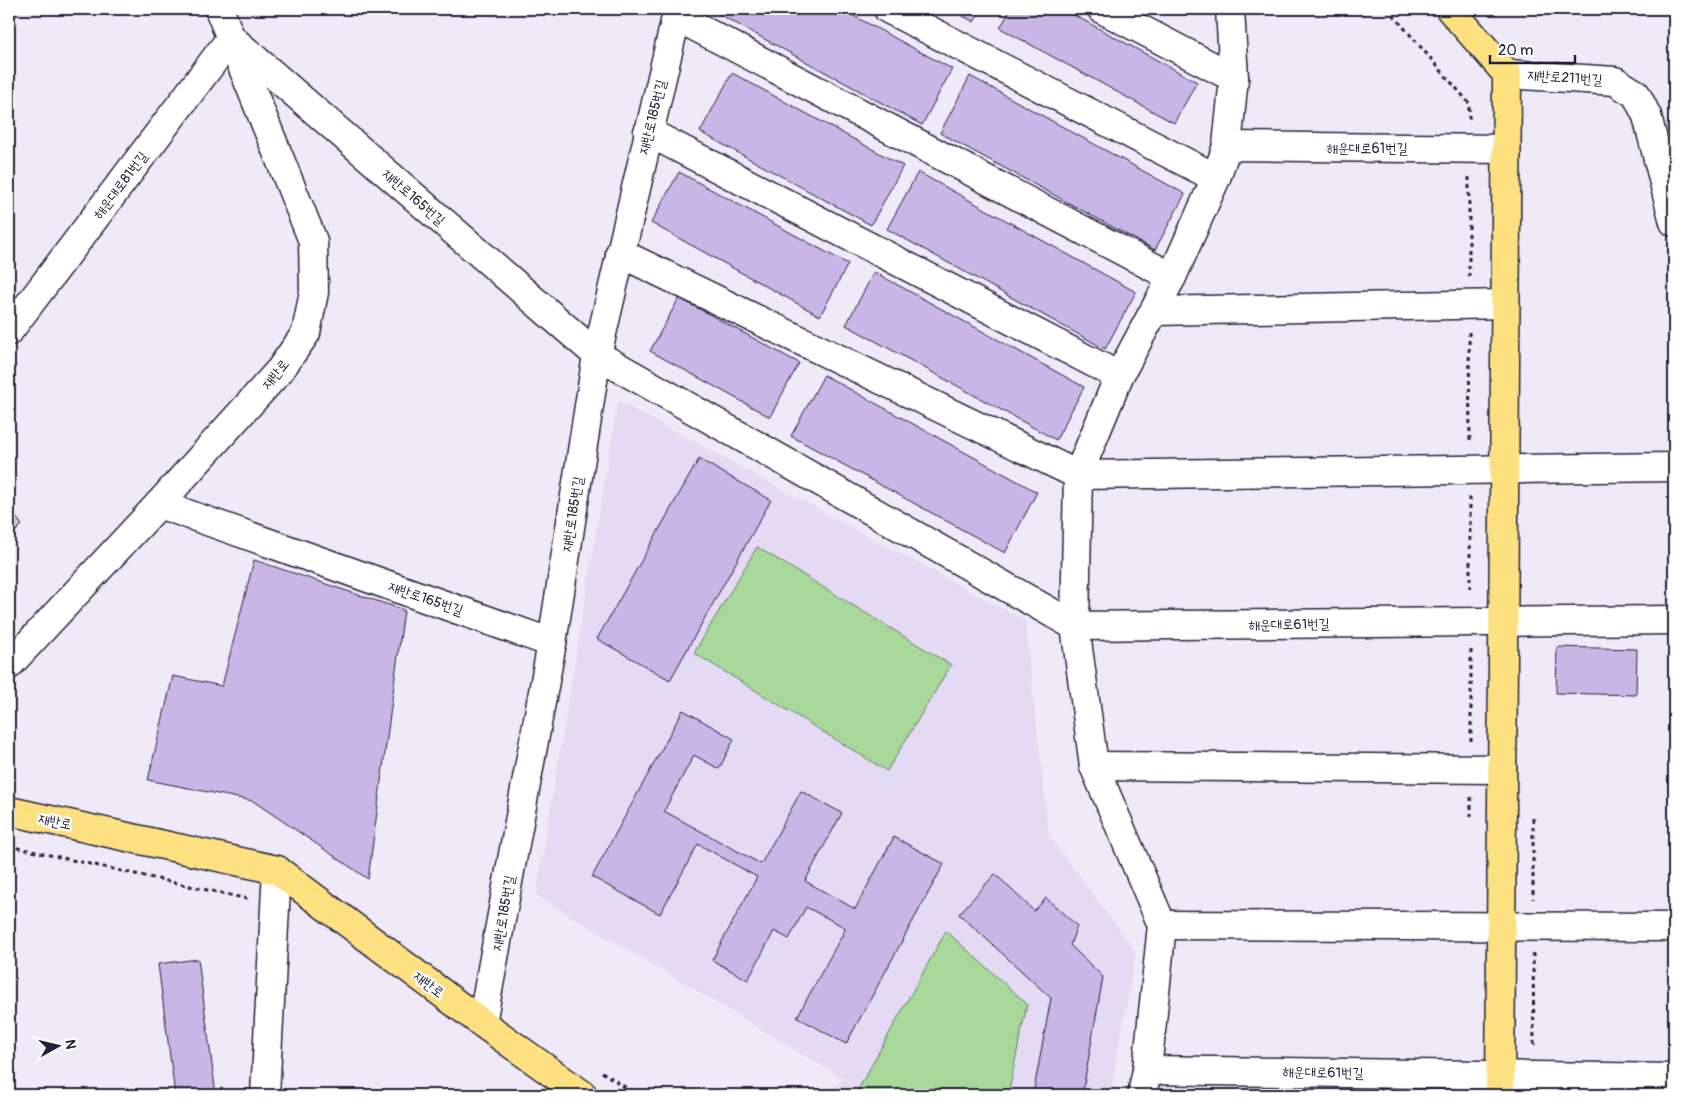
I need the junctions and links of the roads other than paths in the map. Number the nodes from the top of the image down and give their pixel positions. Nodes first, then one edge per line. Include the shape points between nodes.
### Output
1 (219, 9) edge
2 (888, 9) edge
3 (1102, 9) edge
4 (1230, 9) edge
5 (1450, 9) edge
6 (677, 13) edge
7 (231, 38) junction
8 (1507, 74) junction
9 (1234, 78) junction
10 (648, 132) junction
11 (1227, 146) junction
12 (1506, 149) junction
13 (1216, 178) junction
14 (1674, 222) edge
15 (620, 253) junction
16 (1172, 277) junction
17 (1505, 304) junction
18 (1155, 311) junction
19 (9, 331) edge
20 (597, 355) junction
21 (1119, 376) junction
22 (1674, 467) edge
23 (1504, 469) junction
24 (1078, 475) junction
25 (159, 504) junction
26 (1674, 620) edge
27 (1503, 622) junction
28 (1075, 626) junction
29 (552, 643) junction
30 (9, 665) edge
31 (1094, 766) junction
32 (1502, 768) junction
33 (9, 811) edge
34 (276, 870) junction
35 (1162, 925) junction
36 (1501, 926) junction
37 (1674, 927) edge
38 (482, 1023) junction
39 (1674, 1078) edge
40 (1144, 1083) edge
41 (1500, 1085) edge
42 (265, 1095) edge
43 (583, 1095) edge

1 - 7 street, 재반로
2 - 13 street
3 - 9 street
4 - 9 street
5 - 8 main road
6 - 10 street, 재반로185번길
6 - 16 street
7 - 19 street, 해운대로81번길
7 - 20 street, 재반로165번길
7 - 25 street, 재반로 via 313,241 314,292 306,333 280,370
8 - 12 main road
8 - 14 street, 재반로211번길 via 1615,81 1636,94 1647,116
9 - 11 street
10 - 15 street, 재반로185번길
10 - 21 street
11 - 12 street, 해운대로61번길
11 - 13 street
12 - 17 main road
13 - 16 street
15 - 20 street, 재반로185번길
15 - 24 street
16 - 18 street
17 - 18 street
17 - 23 main road
18 - 21 street
20 - 28 street, 재반로165번길
20 - 29 street, 재반로185번길
21 - 24 street
22 - 23 street
23 - 24 street
23 - 27 main road
24 - 28 street
25 - 29 street, 재반로165번길
25 - 30 street, 재반로
26 - 27 street, 해운대로61번길
27 - 28 street, 해운대로61번길
27 - 32 main road
28 - 31 street
29 - 38 street, 재반로185번길
31 - 32 street
31 - 35 street
32 - 36 main road
33 - 34 main road, 재반로
34 - 38 main road, 재반로
34 - 42 street
35 - 36 street
35 - 40 street
36 - 37 street
36 - 41 main road
38 - 43 main road, 재반로
39 - 41 street, 해운대로61번길
40 - 41 street, 해운대로61번길

